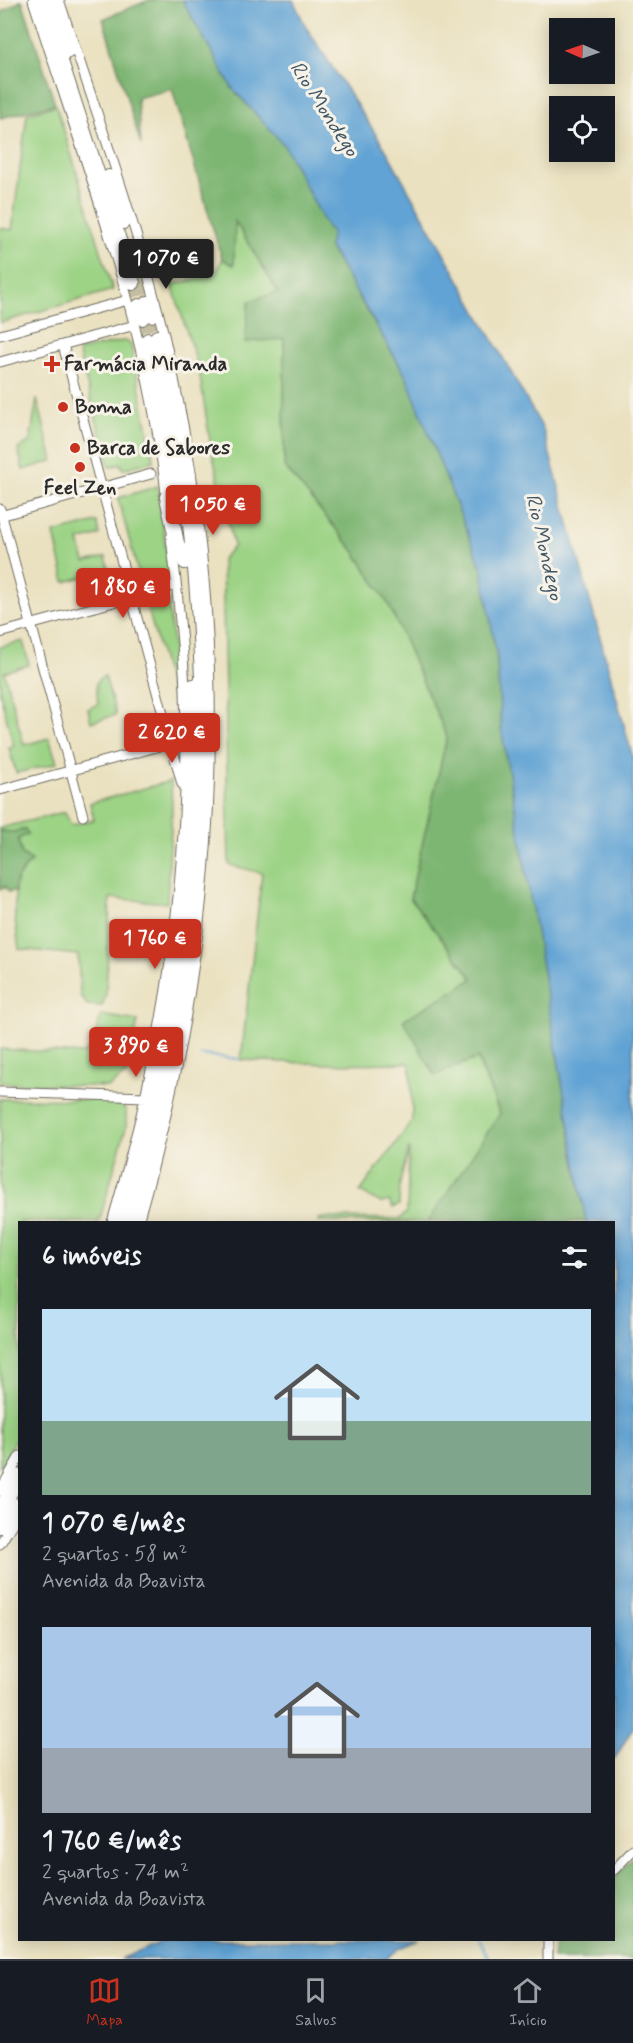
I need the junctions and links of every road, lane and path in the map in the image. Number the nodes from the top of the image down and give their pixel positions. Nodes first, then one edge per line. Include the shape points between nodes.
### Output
1 (33, 0) edge
2 (41, 0) edge
3 (51, 0) edge
4 (59, 0) edge
5 (141, 311) junction
6 (0, 335) edge
7 (63, 345) junction
8 (0, 362) edge
9 (151, 474) dead end
10 (102, 488) junction
11 (167, 497) junction
12 (1, 513) edge
13 (185, 562) junction
14 (176, 585) junction
15 (132, 597) junction
16 (31, 625) junction
17 (0, 633) edge
18 (171, 743) junction
19 (71, 770) junction
20 (0, 790) edge
21 (185, 795) junction
22 (83, 816) dead end
23 (0, 1092) edge
24 (146, 1097) junction
25 (112, 1221) edge
26 (120, 1221) edge
27 (130, 1221) edge
28 (138, 1221) edge
29 (18, 1460) edge
30 (18, 1479) edge
31 (0, 1491) edge
32 (18, 1495) edge
33 (0, 1510) edge
34 (18, 1514) edge
35 (0, 1526) edge
36 (0, 1544) edge
37 (633, 1850) edge
38 (615, 1868) edge
39 (548, 1941) edge
40 (548, 1959) edge

1 - 5 street via 99,202
2 - 3 highway via 138,282
4 - 28 street via 163,332 190,469 202,559 210,690 206,864 177,1071
5 - 6 street
5 - 7 street
5 - 11 street
7 - 8 street
7 - 10 street
9 - 10 street
10 - 12 street
10 - 15 street
11 - 13 highway
11 - 14 street
12 - 16 street
13 - 26 highway via 193,691 193,798 185,897 160,1067
13 - 27 highway via 152,338 182,470 194,561 202,691 202,799 182,1002 151,1150
14 - 15 street
14 - 21 street via 185,691
15 - 16 street
15 - 18 street
16 - 17 street
16 - 19 street
18 - 19 street
18 - 21 street
19 - 20 street
19 - 22 street
21 - 24 street via 173,942
23 - 24 street
24 - 25 street
29 - 31 street
30 - 33 highway
32 - 35 highway
34 - 36 street
37 - 38 street
39 - 40 street

